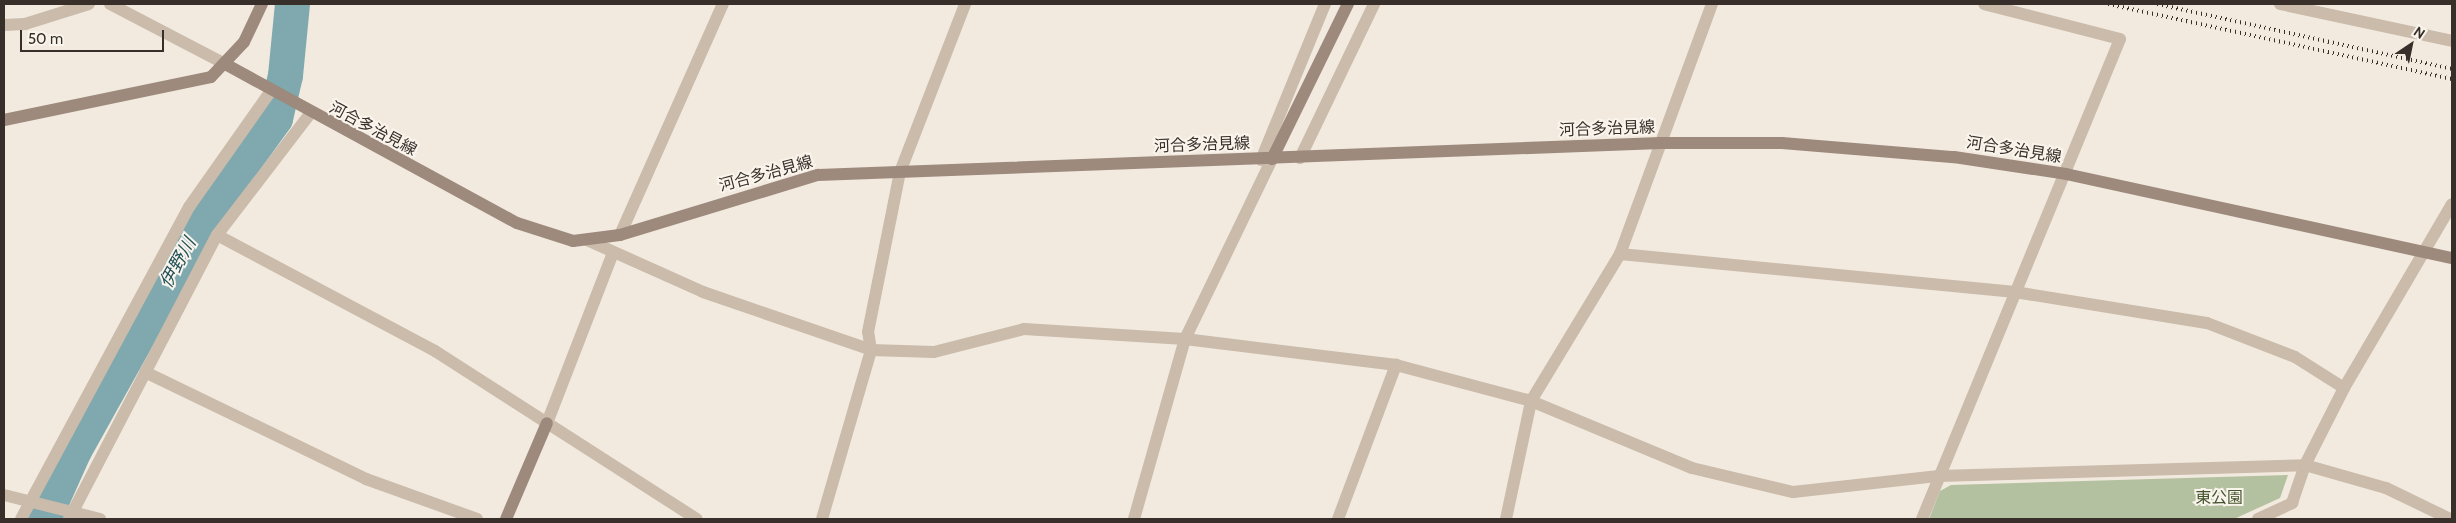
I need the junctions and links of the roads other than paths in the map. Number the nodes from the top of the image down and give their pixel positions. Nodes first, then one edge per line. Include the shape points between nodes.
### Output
1 (90, 4) edge
2 (110, 4) edge
3 (262, 4) edge
4 (723, 4) edge
5 (965, 4) edge
6 (1325, 4) edge
7 (1348, 4) edge
8 (1374, 4) edge
9 (1712, 4) edge
10 (1984, 4) edge
11 (2280, 4) edge
12 (4, 25) edge
13 (2452, 41) edge
14 (227, 65) junction
15 (270, 92) junction
16 (310, 114) junction
17 (4, 120) edge
18 (1660, 143) junction
19 (1300, 158) junction
20 (1267, 159) junction
21 (900, 172) junction
22 (2066, 174) junction
23 (2452, 204) edge
24 (217, 234) junction
25 (620, 235) junction
26 (587, 240) junction
27 (2423, 252) junction
28 (613, 253) junction
29 (1620, 254) junction
30 (2452, 258) edge
31 (2015, 292) junction
32 (1185, 338) junction
33 (871, 350) junction
34 (1396, 365) junction
35 (146, 372) junction
36 (2344, 388) junction
37 (1531, 401) junction
38 (547, 423) junction
39 (2305, 465) junction
40 (1939, 476) junction
41 (4, 495) edge
42 (30, 501) junction
43 (71, 516) edge
44 (21, 519) edge
45 (100, 519) edge
46 (476, 519) edge
47 (506, 519) edge
48 (697, 519) edge
49 (822, 519) edge
50 (1134, 519) edge
51 (1338, 519) edge
52 (1506, 519) edge
53 (1922, 519) edge
54 (2258, 519) edge
55 (2450, 519) edge

1 - 12 street via 25,24
2 - 14 street
3 - 14 main road via 244,42
4 - 25 street
5 - 21 street
6 - 20 street
7 - 20 main road
8 - 19 street
9 - 18 street
10 - 22 street via 2120,39
11 - 13 street
14 - 15 main road, 河合多治見線
14 - 17 main road via 211,77
15 - 16 main road, 河合多治見線
15 - 42 street via 189,207
16 - 24 street
16 - 26 main road, 河合多治見線 via 517,223 550,236
18 - 19 main road, 河合多治見線
18 - 22 main road, 河合多治見線 via 1782,143 1865,148
18 - 29 street
19 - 20 main road, 河合多治見線
20 - 21 main road, 河合多治見線
20 - 32 street
21 - 25 main road, 河合多治見線 via 818,176
21 - 33 street via 868,332
22 - 27 main road, 河合多治見線
22 - 31 street
23 - 27 street
24 - 35 street
24 - 38 street via 435,351
25 - 26 main road, 河合多治見線
26 - 28 street
27 - 30 main road, 河合多治見線
27 - 36 street
28 - 33 street via 703,292
28 - 38 street
29 - 31 street
29 - 37 street
31 - 36 street via 2207,323 2295,356
31 - 40 street
32 - 33 street via 1024,329 934,352
32 - 34 street
32 - 50 street
33 - 49 street
34 - 37 street
34 - 51 street
35 - 43 street
35 - 46 street via 366,480
36 - 39 street
37 - 40 street via 1692,468 1793,492
37 - 52 street
38 - 47 main road
38 - 48 street
39 - 40 street
39 - 54 street via 2292,503
39 - 55 street via 2386,488
40 - 53 street
41 - 42 street
42 - 43 street
42 - 44 street
43 - 45 street

